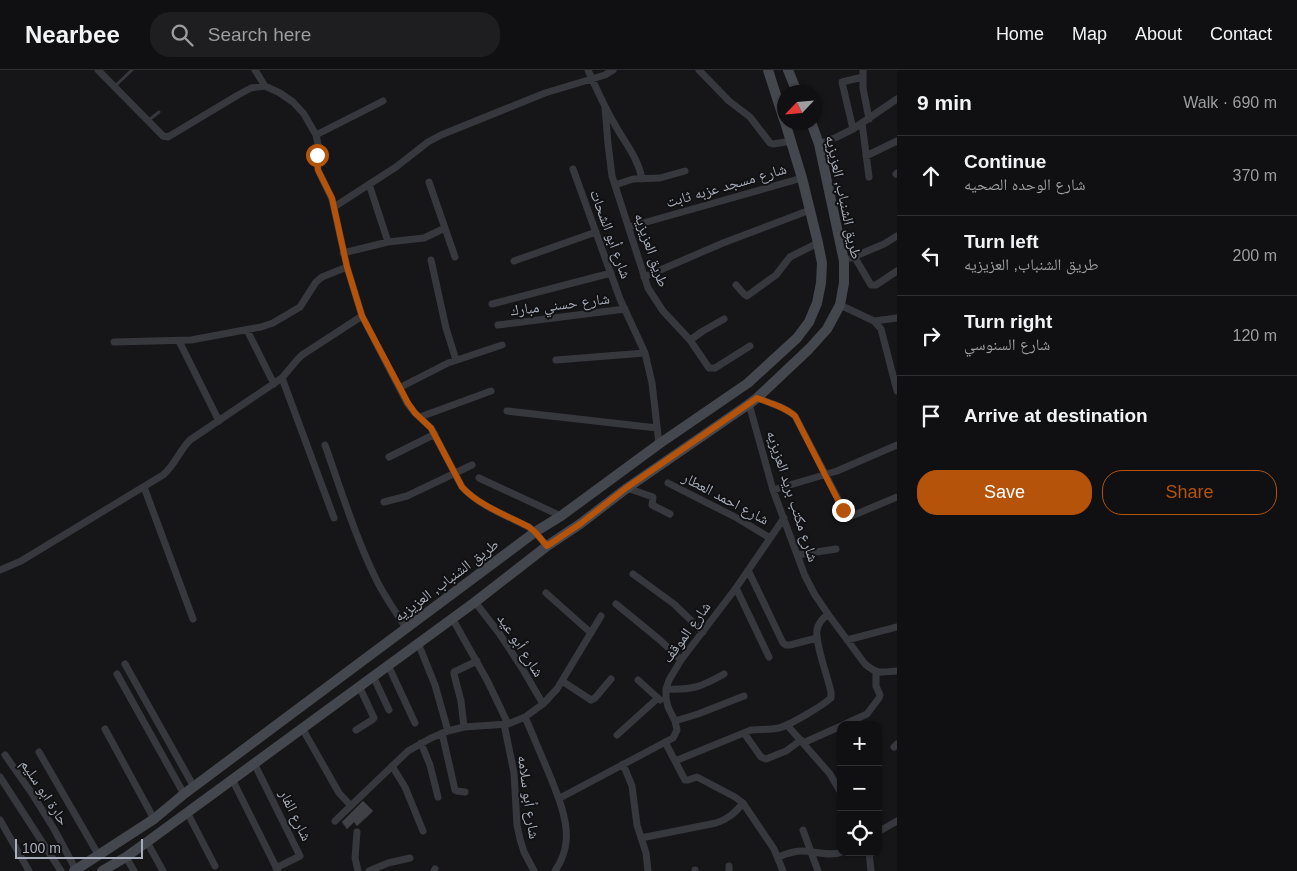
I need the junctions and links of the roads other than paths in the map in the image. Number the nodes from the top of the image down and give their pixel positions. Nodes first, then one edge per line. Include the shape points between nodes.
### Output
1 (98, 70) edge
2 (132, 70) edge
3 (255, 70) edge
4 (588, 70) edge
5 (613, 70) edge
6 (699, 70) edge
7 (768, 70) edge
8 (788, 70) edge
9 (863, 74) edge
10 (592, 80) junction
11 (793, 85) edge
12 (265, 86) junction
13 (114, 87) junction
14 (777, 97) edge
15 (897, 99) edge
16 (383, 101) dead end
17 (605, 107) junction
18 (159, 112) dead end
19 (148, 121) junction
20 (865, 121) junction
21 (853, 129) junction
22 (788, 130) edge
23 (814, 130) edge
24 (316, 135) junction
25 (897, 141) edge
26 (792, 142) junction
27 (819, 144) junction
28 (866, 156) junction
29 (573, 169) dead end
30 (685, 171) dead end
31 (869, 177) dead end
32 (802, 178) junction
33 (642, 179) junction
34 (430, 182) dead end
35 (369, 184) junction
36 (615, 185) junction
37 (334, 207) junction
38 (810, 210) junction
39 (630, 227) junction
40 (445, 228) junction
41 (596, 232) junction
42 (897, 236) edge
43 (388, 242) junction
44 (818, 243) junction
45 (343, 253) junction
46 (854, 256) junction
47 (456, 257) dead end
48 (431, 260) dead end
49 (514, 261) dead end
50 (844, 261) junction
51 (347, 267) junction
52 (897, 271) edge
53 (610, 273) junction
54 (644, 277) junction
55 (736, 284) dead end
56 (492, 304) dead end
57 (840, 305) junction
58 (625, 309) junction
59 (362, 316) junction
60 (897, 318) edge
61 (724, 320) dead end
62 (874, 321) junction
63 (498, 325) dead end
64 (247, 330) junction
65 (179, 340) junction
66 (690, 340) junction
67 (114, 342) dead end
68 (502, 345) dead end
69 (750, 346) dead end
70 (645, 353) junction
71 (456, 360) junction
72 (556, 360) dead end
73 (282, 378) junction
74 (274, 384) junction
75 (896, 387) edge
76 (399, 388) junction
77 (491, 391) dead end
78 (753, 401) junction
79 (508, 411) dead end
80 (420, 417) junction
81 (218, 421) junction
82 (658, 428) junction
83 (435, 434) junction
84 (659, 444) junction
85 (325, 445) dead end
86 (897, 445) edge
87 (389, 457) dead end
88 (472, 465) dead end
89 (455, 473) junction
90 (826, 475) junction
91 (479, 478) dead end
92 (668, 483) dead end
93 (144, 487) junction
94 (626, 488) junction
95 (773, 490) junction
96 (897, 497) edge
97 (384, 502) dead end
98 (670, 514) dead end
99 (562, 516) junction
100 (334, 518) dead end
101 (784, 518) junction
102 (535, 532) junction
103 (770, 538) junction
104 (547, 546) junction
105 (836, 549) dead end
106 (797, 555) junction
107 (502, 557) junction
108 (0, 570) edge
109 (748, 570) junction
110 (514, 571) junction
111 (633, 574) dead end
112 (736, 588) junction
113 (546, 593) dead end
114 (475, 602) junction
115 (616, 604) dead end
116 (828, 614) junction
117 (601, 616) dead end
118 (452, 618) junction
119 (193, 619) dead end
120 (897, 627) edge
121 (406, 628) junction
122 (703, 632) junction
123 (591, 633) junction
124 (817, 638) junction
125 (847, 640) junction
126 (418, 644) junction
127 (770, 657) dead end
128 (681, 660) junction
129 (477, 661) junction
130 (125, 664) dead end
131 (388, 665) junction
132 (897, 671) edge
133 (876, 672) junction
134 (117, 674) dead end
135 (724, 674) dead end
136 (373, 676) junction
137 (611, 679) dead end
138 (638, 680) dead end
139 (562, 681) junction
140 (359, 686) junction
141 (666, 689) junction
142 (744, 696) dead end
143 (658, 698) junction
144 (543, 704) junction
145 (668, 707) junction
146 (389, 710) dead end
147 (525, 717) junction
148 (675, 721) junction
149 (851, 721) edge
150 (415, 723) dead end
151 (506, 724) junction
152 (787, 725) junction
153 (464, 727) junction
154 (837, 727) edge
155 (302, 728) junction
156 (105, 729) dead end
157 (356, 730) dead end
158 (445, 732) junction
159 (744, 733) junction
160 (617, 735) dead end
161 (802, 741) junction
162 (665, 742) junction
163 (421, 743) junction
164 (39, 752) dead end
165 (5, 755) dead end
166 (675, 761) junction
167 (254, 763) junction
168 (623, 764) junction
169 (392, 766) junction
170 (0, 777) edge
171 (232, 779) junction
172 (837, 786) edge
173 (194, 787) junction
174 (465, 792) dead end
175 (184, 794) junction
176 (438, 797) dead end
177 (560, 798) junction
178 (743, 803) junction
179 (351, 806) junction
180 (187, 812) junction
181 (154, 818) junction
182 (0, 820) edge
183 (335, 821) dead end
184 (897, 821) edge
185 (803, 830) dead end
186 (882, 830) edge
187 (423, 831) dead end
188 (357, 832) dead end
189 (642, 838) junction
190 (147, 842) junction
191 (811, 851) junction
192 (837, 853) edge
193 (99, 856) junction
194 (869, 856) edge
195 (126, 857) junction
196 (778, 857) junction
197 (410, 858) dead end
198 (215, 866) dead end
199 (277, 869) edge
200 (29, 871) edge
201 (61, 871) edge
202 (75, 871) edge
203 (102, 871) edge
204 (134, 871) edge
205 (163, 871) edge
206 (358, 871) edge
207 (369, 871) edge
208 (534, 871) edge
209 (555, 871) edge
210 (648, 871) edge
211 (783, 871) edge
212 (818, 871) edge
213 (871, 871) edge

1 - 13 street
2 - 13 lane
3 - 12 street
4 - 10 street
5 - 10 street
6 - 26 street via 750,117 770,143
7 - 14 street, طريق الشنباب, العزيزيه
8 - 11 street
9 - 20 street
9 - 21 street via 842,82
10 - 17 street
10 - 35 street via 545,93 441,135
12 - 19 street via 251,88 168,136 163,136
12 - 24 street via 293,102
13 - 19 street
15 - 20 street
16 - 24 street
17 - 33 street via 636,158
17 - 36 street, طريق العزيزيه
18 - 19 lane
20 - 21 street
20 - 28 street
21 - 27 street
22 - 26 street, طريق الشنباب, العزيزيه
23 - 27 street, طريق الشنباب, العزيزيه
24 - 37 street via 318,170
25 - 28 street
26 - 32 street, طريق الشنباب, العزيزيه
27 - 50 street, طريق الشنباب, العزيزيه
28 - 31 street
29 - 41 street, شارع أبو الشحات
30 - 33 street
32 - 38 street, طريق الشنباب, العزيزيه
32 - 39 street, شارع مسجد عزبه ثابت
33 - 36 street
34 - 40 street
35 - 37 street
35 - 43 street
36 - 39 street, طريق العزيزيه
37 - 45 street
38 - 44 street, طريق الشنباب, العزيزيه
38 - 54 street
39 - 54 street, طريق العزيزيه
40 - 43 street via 424,238
40 - 47 street
41 - 49 street
41 - 53 street, شارع أبو الشحات
42 - 46 street
43 - 45 street
44 - 55 street via 790,257 776,275 747,296
44 - 84 street, طريق الشنباب, العزيزيه via 822,263 820,290 808,322 797,338 748,383
45 - 51 street
46 - 50 street
46 - 52 street via 871,284
48 - 71 street
50 - 57 street, طريق الشنباب, العزيزيه
51 - 59 street
51 - 64 street via 322,277 294,311 273,323
53 - 56 street
53 - 58 street, شارع أبو الشحات
54 - 66 street, طريق العزيزيه via 663,312
57 - 62 street
57 - 78 street, طريق الشنباب, العزيزيه via 827,330
58 - 63 street, شارع حسني مبارك
58 - 70 street, شارع أبو الشحات
59 - 73 street via 302,355
59 - 76 street
60 - 62 street
61 - 66 street
62 - 75 street via 881,329
64 - 65 street
64 - 74 street
65 - 67 street
65 - 81 street
66 - 69 street, طريق العزيزيه via 706,366 712,369
68 - 71 street
70 - 72 street
70 - 82 street, شارع أبو الشحات
71 - 76 street
73 - 74 street
73 - 100 street
74 - 81 street
76 - 80 street
77 - 80 street
78 - 90 street via 783,408 795,416
78 - 94 street, طريق الشنباب, العزيزيه
78 - 95 street, شارع مكتب بريد العزيزيه
79 - 82 street
80 - 83 street
81 - 93 street via 183,446 170,469
82 - 84 street, شارع أبو الشحات
83 - 87 street
83 - 89 street
84 - 99 street, طريق الشنباب, العزيزيه
85 - 121 street via 372,572
86 - 90 street
88 - 89 street
89 - 97 street via 407,496
89 - 102 street via 462,487 477,500
90 - 95 street
90 - 96 street via 850,516
91 - 99 street
92 - 103 street, شارع احمد العطار
93 - 108 street via 21,561
93 - 119 street
94 - 98 street via 653,497 652,504
94 - 104 street, طريق الشنباب, العزيزيه
95 - 101 street, شارع مكتب بريد العزيزيه
99 - 102 street, طريق الشنباب, العزيزيه
101 - 103 street, شارع الموقف
101 - 106 street, شارع مكتب بريد العزيزيه
102 - 104 street
102 - 107 street, طريق الشنباب, العزيزيه
103 - 109 street, شارع الموقف
104 - 110 street, طريق الشنباب, العزيزيه
105 - 106 street
106 - 116 street, شارع مكتب بريد العزيزيه via 808,582
107 - 110 street
107 - 121 street, طريق الشنباب, العزيزيه
109 - 112 street, شارع الموقف
109 - 124 street via 783,643 790,645
110 - 114 street, طريق الشنباب, العزيزيه
111 - 122 street via 674,604
112 - 122 street, شارع الموقف
112 - 127 street
113 - 123 street
114 - 118 street, طريق الشنباب, العزيزيه
114 - 144 street, شارع أبو عيد via 499,633
115 - 128 street
116 - 124 street via 821,620
116 - 125 street, شارع مكتب بريد العزيزيه
117 - 123 street
118 - 126 street, طريق الشنباب, العزيزيه
118 - 129 street, شارع أبو سلامه
120 - 125 street
121 - 173 street, طريق الشنباب, العزيزيه
122 - 128 street, شارع الموقف
123 - 139 street
124 - 152 street via 831,698
125 - 133 street, شارع مكتب بريد العزيزيه via 865,664
126 - 131 street, طريق الشنباب, العزيزيه
126 - 158 street via 435,685
128 - 141 street, شارع الموقف
129 - 151 street, شارع أبو سلامه
129 - 153 street via 454,672
130 - 173 street
131 - 136 street, طريق الشنباب, العزيزيه
131 - 150 street
132 - 133 street
133 - 149 street via 879,698 867,714
134 - 175 street
135 - 141 street via 692,689
136 - 140 street, طريق الشنباب, العزيزيه
136 - 146 street
137 - 139 street via 591,700
138 - 143 street
139 - 144 street
140 - 155 street, طريق الشنباب, العزيزيه
140 - 157 street via 374,718
141 - 145 street
142 - 148 street
143 - 145 street
143 - 160 street
144 - 147 street
145 - 148 street
147 - 151 street
147 - 177 street
148 - 162 street via 677,730 673,738
151 - 153 street
151 - 208 street, شارع أبو سلامه via 520,839
152 - 159 street
152 - 161 street
153 - 158 street
154 - 161 street
155 - 167 street, طريق الشنباب, العزيزيه
155 - 179 street via 339,793
156 - 181 street
158 - 163 street
158 - 174 street via 455,790
159 - 161 street via 761,757 766,759
159 - 166 street
161 - 172 street
162 - 166 street
162 - 168 street
163 - 169 street
163 - 176 street
164 - 193 street
165 - 202 street, حارة ابو سليم via 50,822
166 - 178 street via 685,780 698,777
167 - 171 street, طريق الشنباب, العزيزيه
167 - 199 street, شارع الفار via 300,856
168 - 177 street
168 - 189 street via 632,786
169 - 179 street
169 - 187 street via 405,787
170 - 201 street
171 - 180 street, طريق الشنباب, العزيزيه
171 - 199 street
173 - 175 street, طريق الشنباب, العزيزيه
175 - 181 street, طريق الشنباب, العزيزيه
177 - 209 street via 566,842
178 - 189 street via 725,820
178 - 196 street
179 - 183 street
180 - 190 street, طريق الشنباب, العزيزيه
180 - 198 street
181 - 193 street, طريق الشنباب, العزيزيه
182 - 200 street
184 - 186 street
185 - 191 street
188 - 206 street
189 - 210 street
190 - 195 street, طريق الشنباب, العزيزيه
190 - 205 street
191 - 192 street
191 - 196 street
191 - 212 street
193 - 202 street, طريق الشنباب, العزيزيه
194 - 213 street
195 - 203 street, طريق الشنباب, العزيزيه
195 - 204 street
196 - 211 street
197 - 207 street

